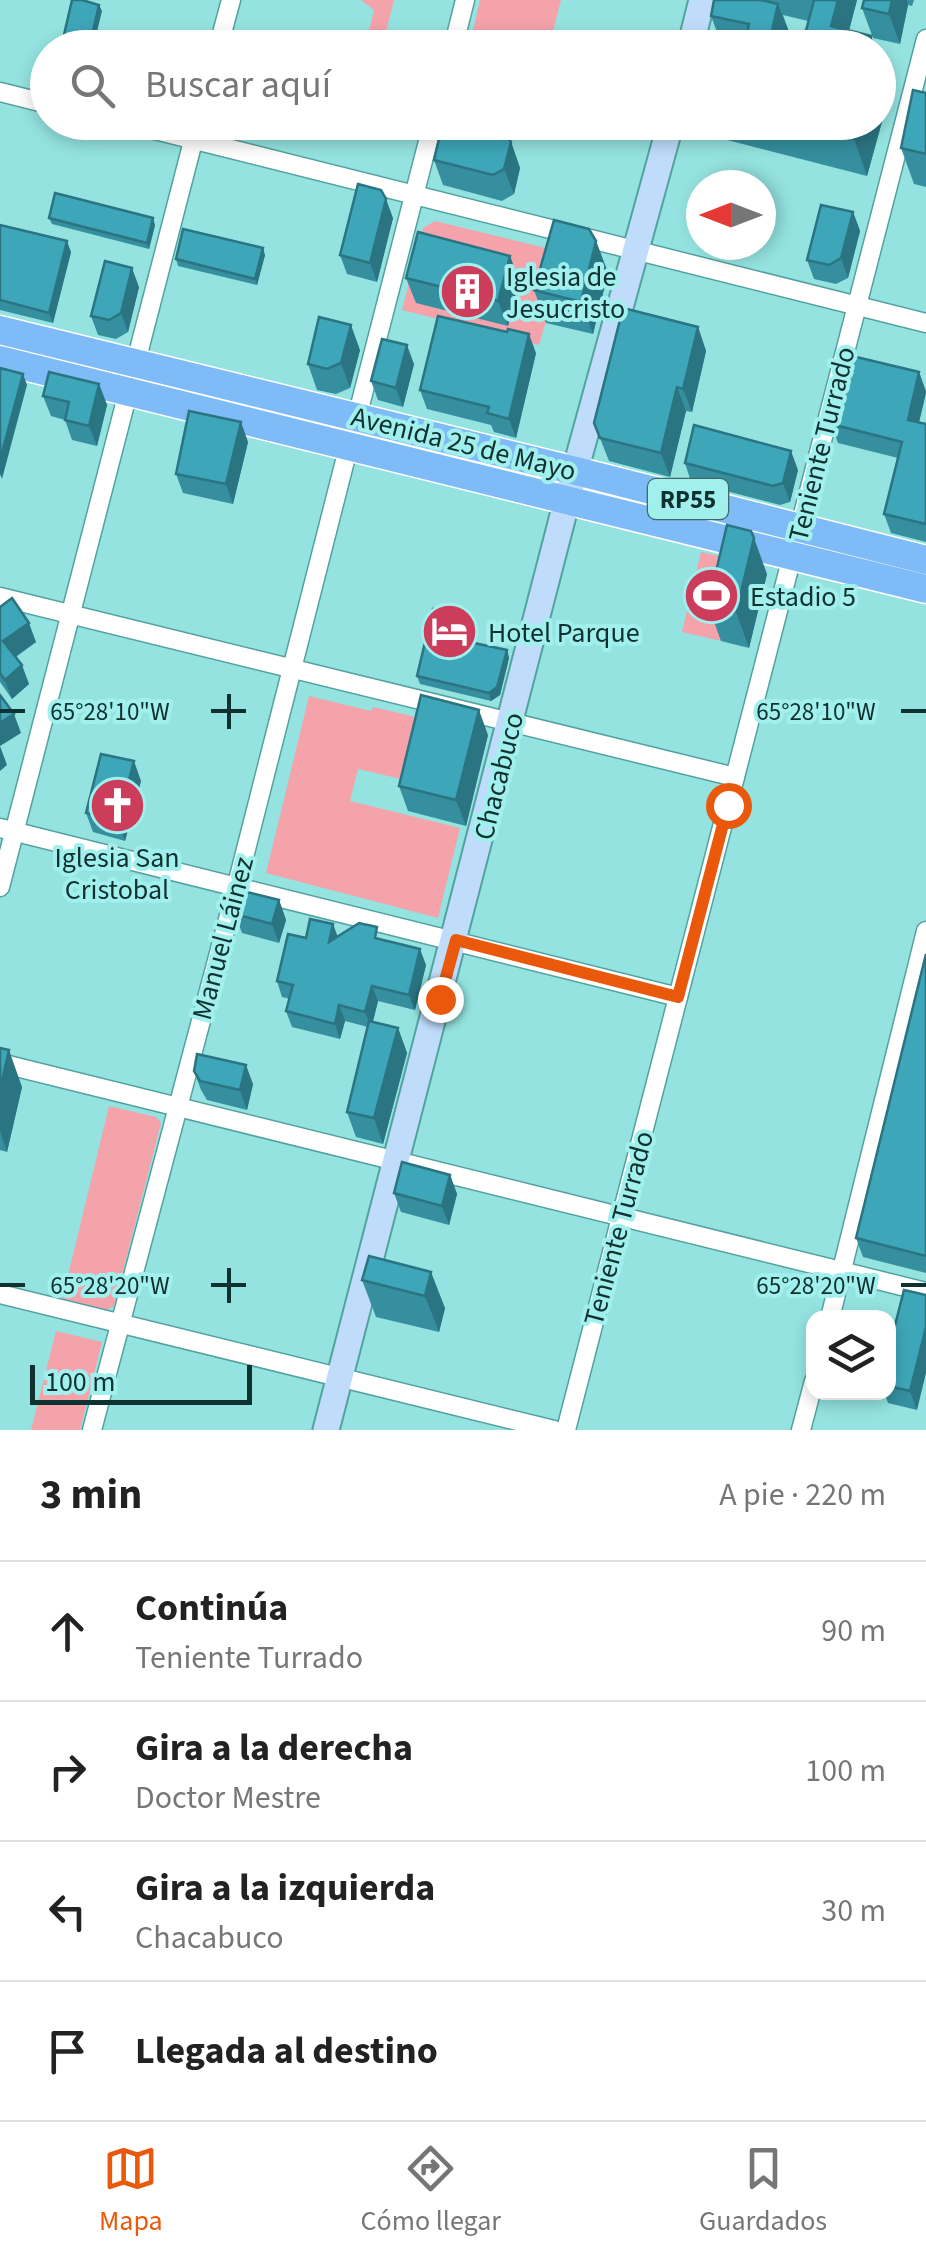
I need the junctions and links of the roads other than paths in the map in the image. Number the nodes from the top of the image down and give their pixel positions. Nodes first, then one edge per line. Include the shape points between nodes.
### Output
1 (231, 0) edge
2 (465, 0) edge
3 (702, 0) edge
4 (223, 30) edge
5 (458, 30) edge
6 (694, 30) edge
7 (926, 39) edge
8 (0, 92) edge
9 (30, 100) edge
10 (194, 140) edge
11 (227, 140) edge
12 (428, 140) edge
13 (666, 140) edge
14 (414, 195) junction
15 (635, 251) junction
16 (856, 306) junction
17 (926, 323) edge
18 (0, 330) edge
19 (0, 360) edge
20 (135, 363) junction
21 (130, 392) junction
22 (357, 417) junction
23 (349, 445) junction
24 (576, 471) junction
25 (568, 500) junction
26 (801, 528) junction
27 (792, 556) junction
28 (926, 560) edge
29 (926, 589) edge
30 (0, 597) edge
31 (72, 615) junction
32 (292, 668) junction
33 (512, 722) junction
34 (735, 778) junction
35 (7, 830) edge
36 (0, 887) edge
37 (236, 887) junction
38 (926, 931) edge
39 (456, 940) junction
40 (678, 997) junction
41 (0, 1064) edge
42 (176, 1106) junction
43 (398, 1162) junction
44 (621, 1217) junction
45 (841, 1271) junction
46 (926, 1292) edge
47 (0, 1294) edge
48 (832, 1310) edge
49 (120, 1323) junction
50 (340, 1376) junction
51 (809, 1400) edge
52 (92, 1430) edge
53 (326, 1430) edge
54 (554, 1430) edge
55 (566, 1430) edge
56 (801, 1430) edge

1 - 4 street
2 - 5 street
3 - 6 main road
7 - 16 street, Teniente Turrado
8 - 9 street
10 - 20 street
11 - 14 street
12 - 14 street
13 - 15 main road, Chacabuco
14 - 15 street
14 - 22 street
15 - 16 street
15 - 24 main road, Chacabuco
16 - 17 street
16 - 26 street, Teniente Turrado
18 - 20 main road, Avenida 25 de Mayo / RP55
19 - 21 main road, Avenida 25 de Mayo / RP55
20 - 21 street
20 - 22 main road, Avenida 25 de Mayo / RP55
21 - 23 main road, Avenida 25 de Mayo / RP55
21 - 31 street
22 - 23 main road
22 - 24 main road, Avenida 25 de Mayo / RP55
23 - 25 main road, Avenida 25 de Mayo / RP55
23 - 32 street, Manuel Láinez
24 - 25 main road, Chacabuco
24 - 26 main road, Avenida 25 de Mayo / RP55
25 - 27 main road, Avenida 25 de Mayo / RP55
25 - 33 main road, Chacabuco
26 - 27 street, Teniente Turrado
26 - 28 main road, Avenida 25 de Mayo / RP55
27 - 29 main road, Avenida 25 de Mayo / RP55
27 - 34 street, Teniente Turrado
30 - 31 street
31 - 32 street
31 - 35 street
32 - 33 street
32 - 37 street, Manuel Láinez
33 - 34 street
33 - 39 main road, Chacabuco
34 - 40 street, Teniente Turrado
35 - 36 street
35 - 37 street
37 - 39 street
37 - 42 street, Manuel Láinez
38 - 45 street
39 - 40 street
39 - 43 main road, Chacabuco
40 - 44 street, Teniente Turrado
41 - 42 street
42 - 43 street
42 - 49 street, Manuel Láinez
43 - 44 street
43 - 50 main road, Chacabuco
44 - 45 street
44 - 55 street, Teniente Turrado
45 - 46 street
45 - 48 street
47 - 49 street
49 - 50 street
49 - 52 street, Manuel Láinez
50 - 53 main road, Chacabuco
50 - 54 street
51 - 56 street

